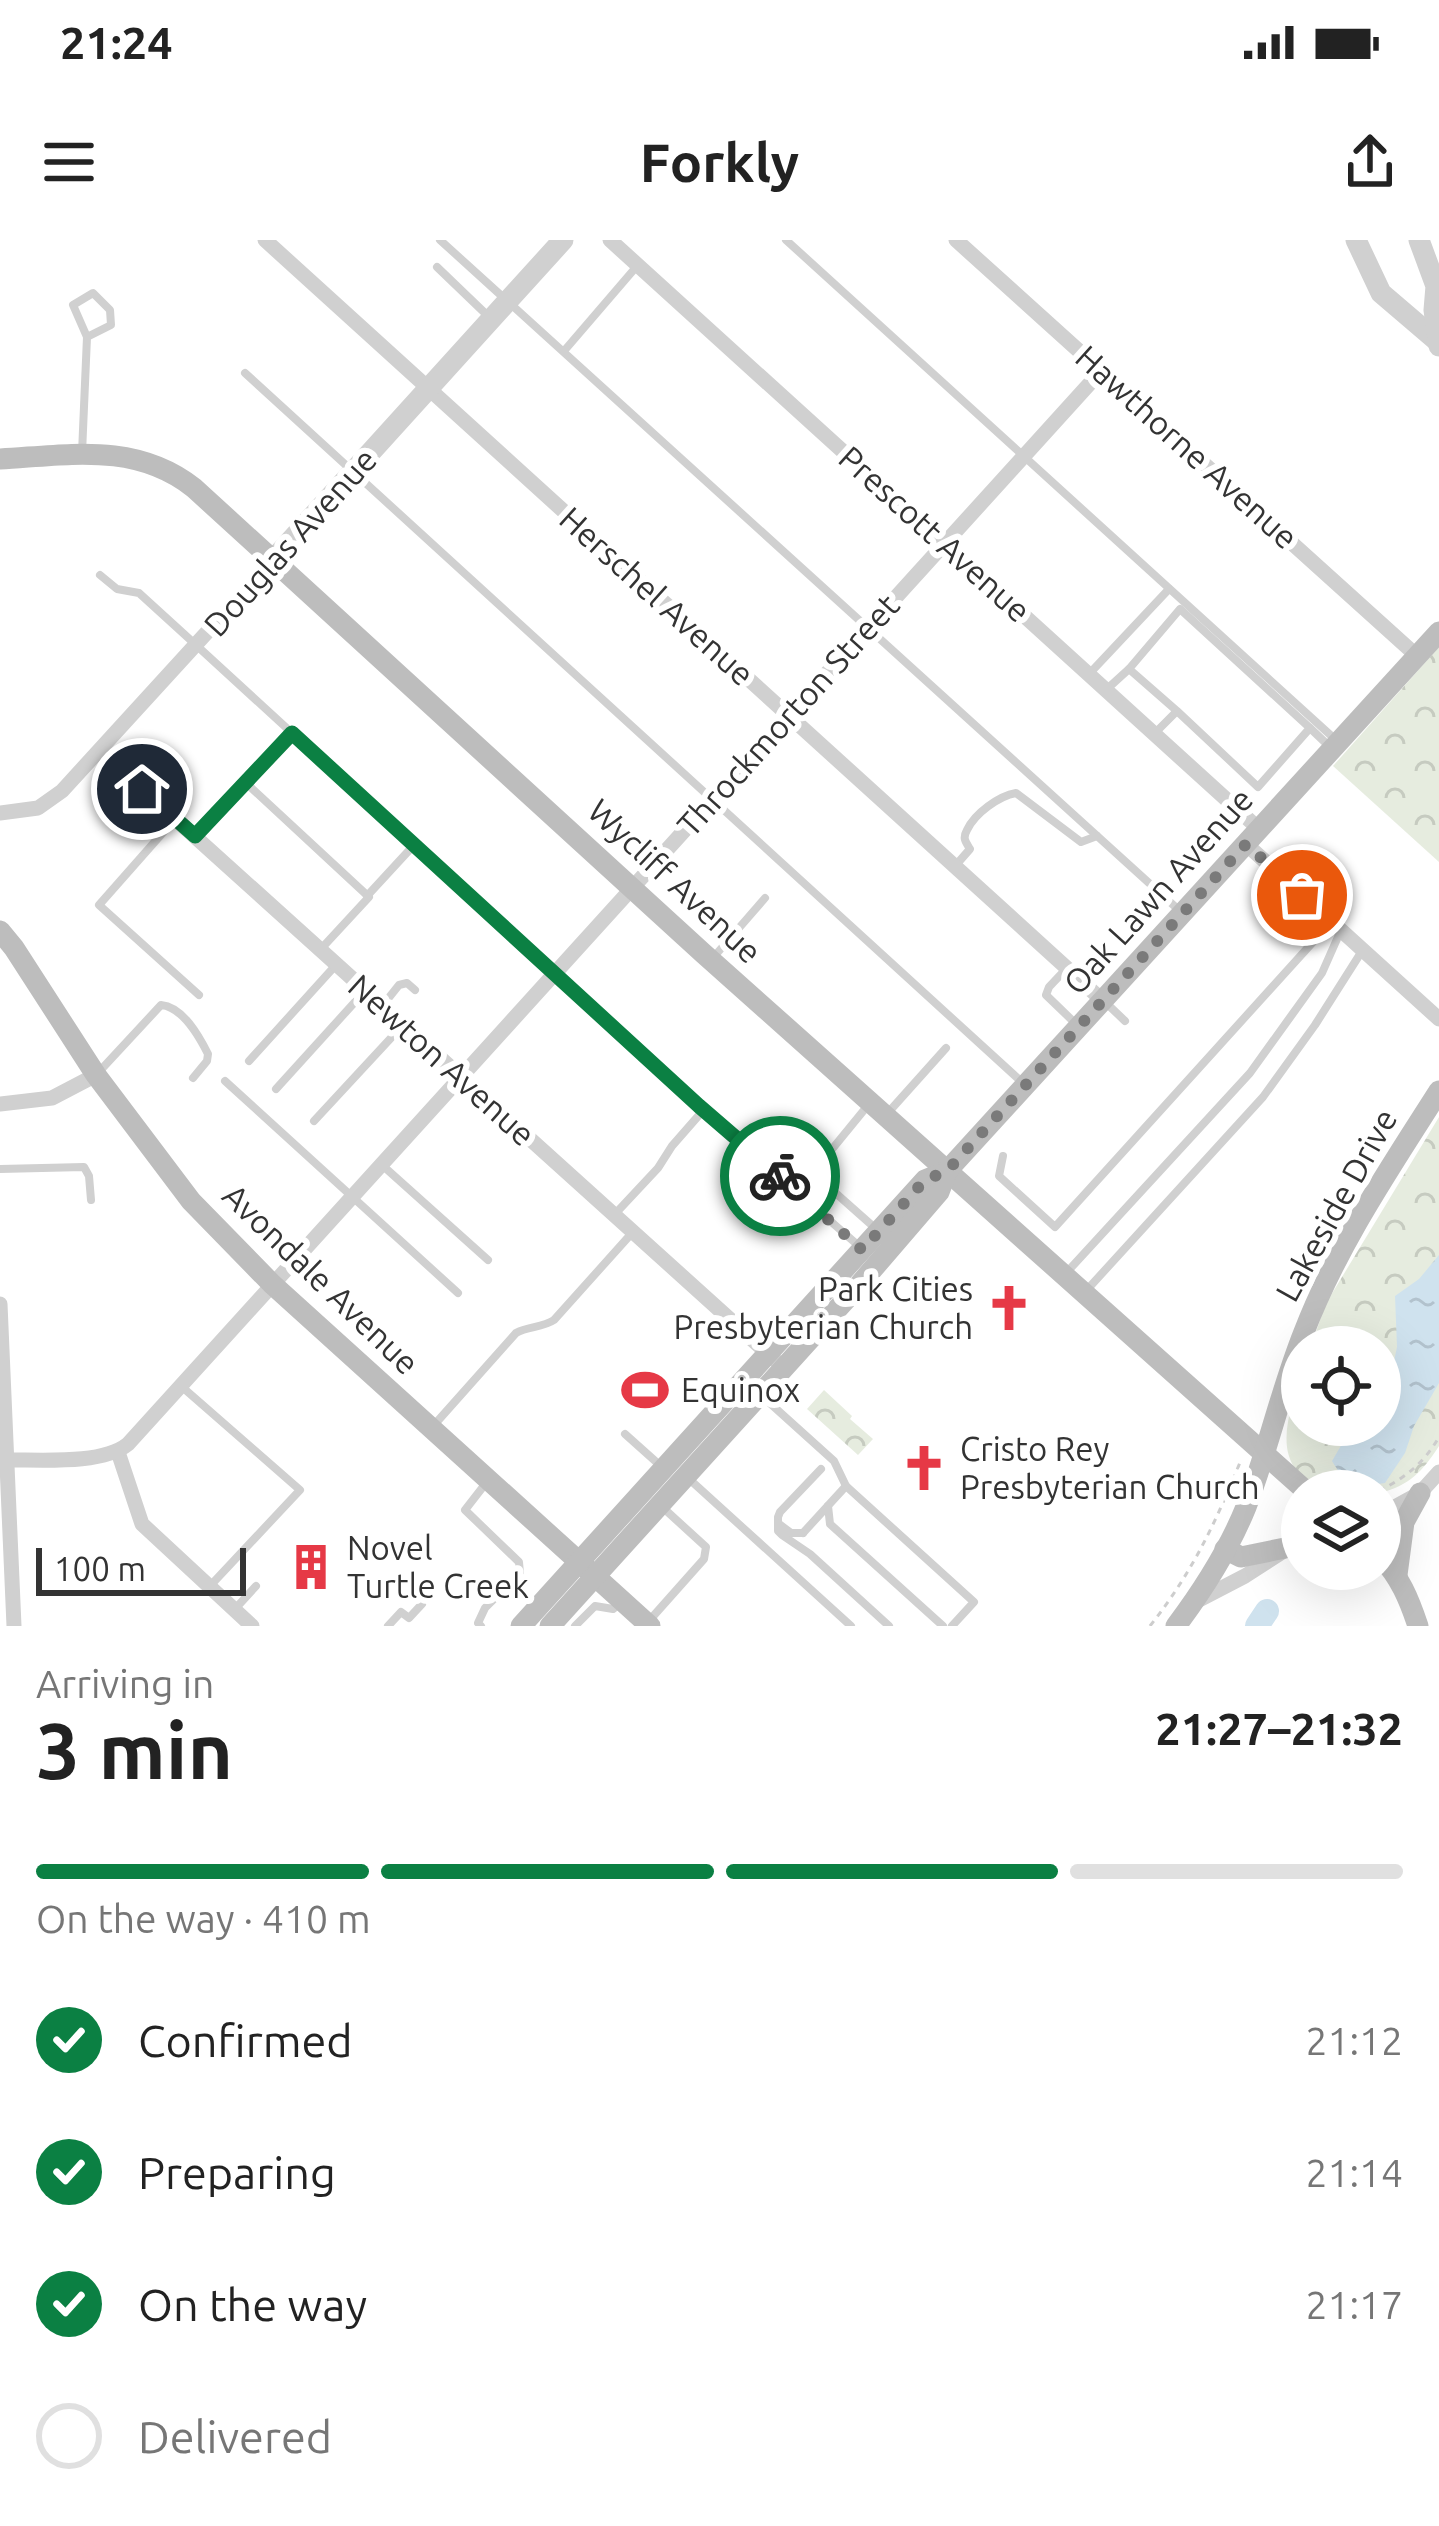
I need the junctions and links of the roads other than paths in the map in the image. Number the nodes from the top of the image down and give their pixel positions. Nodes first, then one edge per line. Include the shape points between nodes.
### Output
1 (265, 240) edge
2 (440, 240) edge
3 (563, 240) edge
4 (610, 240) edge
5 (786, 240) edge
6 (956, 240) edge
7 (1356, 240) edge
8 (1419, 240) edge
9 (638, 265) junction
10 (437, 267) dead end
11 (1436, 286) junction
12 (508, 301) junction
13 (1392, 305) junction
14 (491, 320) junction
15 (88, 337) junction
16 (1438, 343) edge
17 (564, 351) junction
18 (1102, 370) junction
19 (245, 374) dead end
20 (428, 389) junction
21 (82, 454) junction
22 (1024, 456) junction
23 (0, 459) edge
24 (354, 471) junction
25 (944, 543) junction
26 (273, 560) junction
27 (100, 575) dead end
28 (1169, 589) junction
29 (867, 628) junction
30 (1439, 632) edge
31 (197, 645) junction
32 (1417, 656) junction
33 (1129, 669) junction
34 (1089, 674) junction
35 (1106, 690) junction
36 (1177, 711) junction
37 (789, 715) junction
38 (1310, 728) junction
39 (292, 733) junction
40 (1154, 734) junction
41 (1335, 745) junction
42 (100, 752) junction
43 (244, 782) junction
44 (712, 800) junction
45 (0, 813) edge
46 (176, 819) junction
47 (195, 836) junction
48 (1097, 836) junction
49 (1252, 836) junction
50 (414, 845) junction
51 (955, 866) junction
52 (632, 887) junction
53 (367, 896) junction
54 (765, 898) dead end
55 (1182, 914) junction
56 (1336, 926) junction
57 (0, 932) edge
58 (320, 950) junction
59 (1363, 950) junction
60 (711, 960) junction
61 (336, 964) junction
62 (1067, 968) junction
63 (555, 972) junction
64 (415, 990) dead end
65 (365, 991) junction
66 (199, 995) dead end
67 (1102, 1000) junction
68 (382, 1006) junction
69 (1439, 1018) edge
70 (1125, 1022) dead end
71 (403, 1025) junction
72 (1078, 1027) junction
73 (946, 1048) dead end
74 (249, 1060) dead end
75 (96, 1075) junction
76 (460, 1077) junction
77 (193, 1078) dead end
78 (226, 1081) dead end
79 (1025, 1085) junction
80 (276, 1089) dead end
81 (1439, 1090) edge
82 (0, 1104) edge
83 (699, 1106) junction
84 (878, 1109) junction
85 (314, 1121) dead end
86 (1003, 1156) dead end
87 (381, 1164) junction
88 (0, 1169) edge
89 (947, 1171) junction
90 (813, 1173) junction
91 (797, 1192) junction
92 (350, 1197) junction
93 (91, 1201) dead end
94 (614, 1215) junction
95 (879, 1231) junction
96 (632, 1232) junction
97 (862, 1250) junction
98 (488, 1259) dead end
99 (1063, 1276) junction
100 (272, 1284) junction
101 (458, 1293) dead end
102 (1083, 1294) junction
103 (0, 1304) edge
104 (776, 1361) junction
105 (181, 1386) junction
106 (752, 1387) junction
107 (431, 1428) junction
108 (626, 1434) dead end
109 (118, 1452) junction
110 (1264, 1455) junction
111 (3, 1460) edge
112 (821, 1469) dead end
113 (1282, 1470) edge
114 (675, 1472) junction
115 (1439, 1472) edge
116 (488, 1480) junction
117 (846, 1486) junction
118 (1420, 1493) junction
119 (1401, 1503) edge
120 (659, 1505) junction
121 (827, 1506) junction
122 (779, 1524) junction
123 (803, 1533) junction
124 (1401, 1544) edge
125 (1281, 1548) edge
126 (1225, 1549) junction
127 (810, 1554) junction
128 (1281, 1554) edge
129 (587, 1569) junction
130 (1401, 1582) edge
131 (256, 1586) dead end
132 (209, 1587) junction
133 (623, 1601) junction
134 (422, 1604) dead end
135 (234, 1610) junction
136 (1183, 1616) edge
137 (649, 1624) edge
138 (552, 1625) edge
139 (14, 1626) edge
140 (252, 1626) edge
141 (388, 1626) edge
142 (481, 1626) edge
143 (521, 1626) edge
144 (575, 1626) edge
145 (850, 1626) edge
146 (889, 1626) edge
147 (943, 1626) edge
148 (952, 1626) edge
149 (1418, 1626) edge

1 - 20 street, Herschel Avenue
2 - 12 lane
3 - 12 street, Douglas Avenue
4 - 9 street, Prescott Avenue
5 - 22 lane
6 - 18 street, Hawthorne Avenue
7 - 13 street
8 - 11 street
9 - 17 lane
9 - 25 street, Prescott Avenue
10 - 14 lane
11 - 13 street via 1417,303
11 - 16 street
12 - 14 street, Douglas Avenue
12 - 17 lane
13 - 16 street
14 - 20 street, Douglas Avenue
15 - 15 lane via 73,305 93,293 110,310 111,325
15 - 21 lane
17 - 29 lane
18 - 22 street, Throckmorton Street
18 - 32 street, Hawthorne Avenue
19 - 24 lane
20 - 24 street, Douglas Avenue
20 - 37 street, Herschel Avenue
21 - 23 main road, Wycliff Avenue
21 - 26 main road, Wycliff Avenue via 166,468
22 - 25 street, Throckmorton Street
22 - 28 lane
24 - 26 street, Douglas Avenue
24 - 44 lane
25 - 29 street, Throckmorton Street
25 - 34 street, Prescott Avenue
26 - 31 street, Douglas Avenue
26 - 52 main road, Wycliff Avenue
27 - 31 lane via 139,593
28 - 34 lane
28 - 41 lane
29 - 37 street, Throckmorton Street
29 - 48 lane
30 - 32 main road, Oak Lawn Avenue
31 - 39 lane
31 - 42 street, Douglas Avenue
32 - 41 main road, Oak Lawn Avenue
33 - 35 lane
33 - 36 lane
33 - 38 lane via 1180,609
34 - 35 street, Prescott Avenue
35 - 40 street, Prescott Avenue
36 - 38 lane via 1258,787
36 - 40 lane
37 - 44 street, Throckmorton Street
37 - 51 street, Herschel Avenue
38 - 41 lane
39 - 43 lane
39 - 50 lane
40 - 49 street, Prescott Avenue
41 - 49 main road, Oak Lawn Avenue
42 - 45 street, Douglas Avenue via 49,803
42 - 46 street, Newton Avenue
43 - 47 lane
43 - 53 lane
44 - 52 street, Throckmorton Street
44 - 79 lane
46 - 47 street, Newton Avenue
46 - 66 lane via 99,905
47 - 58 street, Newton Avenue
48 - 51 lane via 1081,842 1016,793 1004,795 967,830 970,850
48 - 55 lane
49 - 55 main road, Oak Lawn Avenue
49 - 56 street, Prescott Avenue
50 - 53 lane
50 - 63 lane
51 - 62 street, Herschel Avenue
52 - 60 main road, Wycliff Avenue
52 - 63 street, Throckmorton Street
53 - 58 lane
54 - 60 lane
55 - 67 main road, Oak Lawn Avenue
56 - 59 street, Prescott Avenue
56 - 86 lane via 1054,1227 999,1176
56 - 99 lane via 1322,974 1250,1073
57 - 75 main road, Avondale Avenue
58 - 61 street, Newton Avenue
59 - 69 street, Prescott Avenue
59 - 102 lane via 1263,1097
60 - 84 main road, Wycliff Avenue
61 - 65 street, Newton Avenue
61 - 74 lane
62 - 67 street, Herschel Avenue
62 - 72 lane via 1046,995
63 - 76 street, Throckmorton Street
63 - 83 lane
64 - 68 lane via 399,985
65 - 68 street, Newton Avenue
65 - 80 lane
67 - 70 lane
67 - 72 main road, Oak Lawn Avenue
68 - 71 street, Newton Avenue
71 - 76 street, Newton Avenue
71 - 85 lane
72 - 79 main road, Oak Lawn Avenue
73 - 84 lane
75 - 77 lane via 166,1004 208,1054
75 - 82 street via 52,1098
75 - 100 main road, Avondale Avenue via 191,1201
76 - 87 street, Throckmorton Street
76 - 94 street, Newton Avenue
78 - 92 lane
79 - 89 main road, Oak Lawn Avenue
81 - 110 main road, Lakeside Drive via 1324,1285
83 - 91 lane
83 - 94 lane
84 - 89 main road, Wycliff Avenue
84 - 90 lane
87 - 92 street, Throckmorton Street
87 - 98 lane
88 - 93 lane via 84,1167
89 - 95 main road, Oak Lawn Avenue via 925,1180
89 - 99 main road, Wycliff Avenue
89 - 104 main road, Oak Lawn Avenue via 939,1192
90 - 91 lane
90 - 95 lane
91 - 97 lane
92 - 100 street, Throckmorton Street
92 - 101 lane
94 - 96 street, Newton Avenue
95 - 97 main road, Oak Lawn Avenue
96 - 104 street, Newton Avenue
96 - 107 lane via 554,1320 516,1334
97 - 104 main road, Oak Lawn Avenue
99 - 102 main road, Wycliff Avenue
100 - 105 street, Throckmorton Street
100 - 107 main road, Avondale Avenue
102 - 110 main road, Wycliff Avenue
103 - 111 street
104 - 106 main road, Oak Lawn Avenue
105 - 109 street, Throckmorton Street
105 - 132 lane via 300,1490
106 - 114 main road, Oak Lawn Avenue
106 - 117 lane via 834,1461
107 - 116 main road, Avondale Avenue
108 - 114 lane
109 - 111 street
109 - 132 street via 142,1524
110 - 113 main road, Wycliff Avenue
110 - 126 main road, Lakeside Drive
111 - 139 street
112 - 122 lane via 780,1511
114 - 120 main road, Oak Lawn Avenue
114 - 129 main road, Oak Lawn Avenue
114 - 145 lane
115 - 118 street
116 - 129 main road, Avondale Avenue
116 - 142 lane via 465,1510 519,1562 520,1573 485,1608
117 - 121 lane
117 - 148 lane via 974,1602
118 - 119 street
118 - 124 main road
120 - 129 main road, Oak Lawn Avenue
120 - 137 lane via 706,1547
121 - 123 lane
121 - 147 lane via 830,1524
122 - 123 lane
122 - 127 lane
123 - 127 lane
125 - 126 main road via 1241,1557
126 - 136 main road, Lakeside Drive
127 - 146 lane
128 - 136 street
129 - 133 main road, Avondale Avenue
129 - 138 main road, Oak Lawn Avenue
129 - 143 main road, Oak Lawn Avenue
130 - 149 main road
131 - 135 lane
132 - 135 street
133 - 137 main road, Avondale Avenue
133 - 144 lane via 613,1609 595,1606
134 - 141 lane
135 - 140 street

